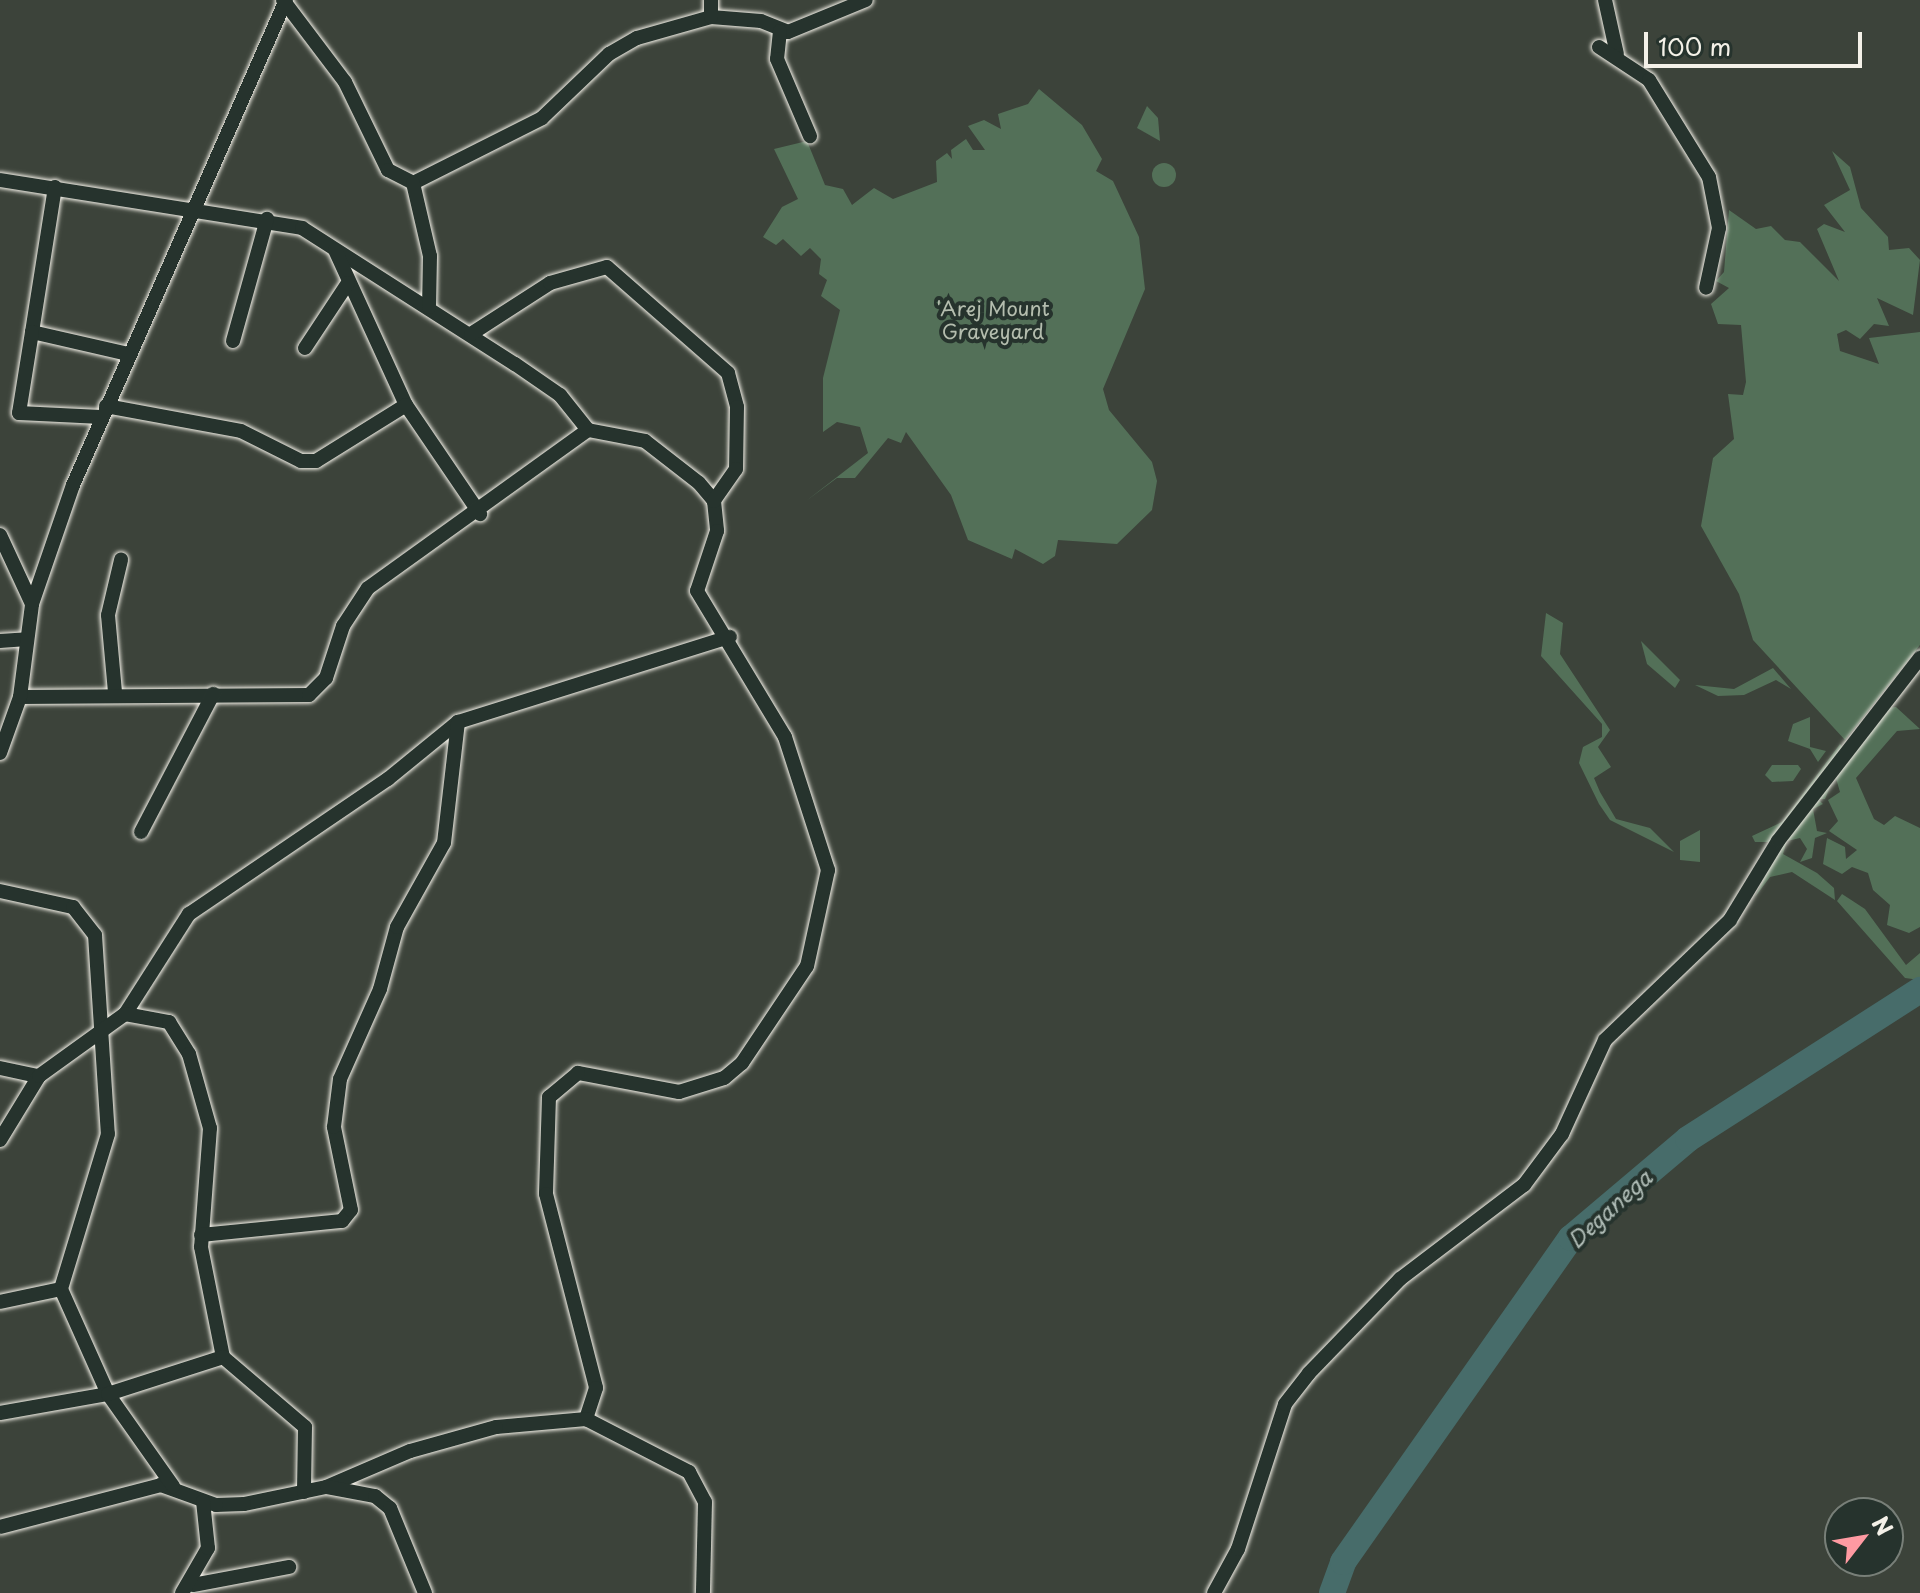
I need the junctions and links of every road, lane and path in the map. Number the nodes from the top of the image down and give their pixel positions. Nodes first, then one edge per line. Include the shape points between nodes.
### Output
1 (711, 0) edge
2 (866, 0) edge
3 (1605, 0) edge
4 (284, 1) edge
5 (711, 17) junction
6 (780, 31) junction
7 (1599, 47) dead end
8 (1617, 54) junction
9 (810, 136) dead end
10 (0, 180) edge
11 (413, 183) junction
12 (55, 187) junction
13 (191, 206) junction
14 (267, 219) junction
15 (335, 250) junction
16 (348, 283) junction
17 (1706, 288) dead end
18 (429, 307) junction
19 (32, 332) junction
20 (471, 334) junction
21 (233, 341) dead end
22 (305, 348) dead end
23 (128, 354) junction
24 (406, 405) junction
25 (103, 412) junction
26 (588, 430) junction
27 (714, 501) junction
28 (480, 514) junction
29 (0, 535) edge
30 (121, 560) dead end
31 (32, 604) junction
32 (730, 637) junction
33 (27, 639) junction
34 (0, 641) edge
35 (1920, 658) edge
36 (115, 692) junction
37 (213, 694) junction
38 (20, 697) junction
39 (458, 722) junction
40 (0, 753) edge
41 (141, 832) dead end
42 (0, 891) edge
43 (125, 1014) junction
44 (101, 1035) junction
45 (0, 1068) edge
46 (39, 1076) junction
47 (0, 1140) edge
48 (201, 1235) junction
49 (61, 1289) junction
50 (0, 1302) edge
51 (223, 1357) junction
52 (108, 1394) junction
53 (0, 1413) edge
54 (586, 1419) junction
55 (173, 1486) junction
56 (326, 1487) junction
57 (304, 1492) junction
58 (203, 1501) junction
59 (0, 1527) edge
60 (289, 1567) dead end
61 (188, 1589) edge
62 (425, 1593) edge
63 (703, 1593) edge
64 (1214, 1593) edge

1 - 5 street
2 - 6 street
3 - 8 street
4 - 11 street via 345,82 388,170
4 - 13 street
5 - 6 street via 761,21
5 - 11 street via 609,54 542,118
6 - 9 street via 777,59
7 - 8 street
8 - 17 street via 1672,110 1709,177 1719,228
10 - 12 street
11 - 18 street via 430,256
12 - 13 street
12 - 19 street
13 - 14 street
13 - 23 street
14 - 15 street via 302,228
14 - 21 street
15 - 16 street
15 - 18 street
16 - 22 street
16 - 24 street
18 - 20 street
19 - 23 street
19 - 25 street via 19,413
20 - 26 street via 560,395
20 - 27 street via 550,283 607,267 728,373 737,407 736,469
23 - 25 street
24 - 25 street via 316,461 301,461 241,431
24 - 28 street
25 - 31 street
26 - 27 street via 645,441
26 - 28 street
27 - 32 street via 717,531 697,591
28 - 37 street via 390,570 355,602 321,688 278,698
29 - 31 street
30 - 36 street via 108,615
31 - 33 street
32 - 39 street
32 - 54 street via 785,737 810,805 828,870 824,912 797,983 724,1078 679,1092 578,1073 549,1097 546,1194 596,1388
33 - 34 street
33 - 38 street
35 - 64 street via 1778,841 1730,920 1605,1040 1562,1134 1524,1185 1400,1279 1285,1404 1238,1549
36 - 37 street
36 - 38 street
37 - 41 street
38 - 40 street
39 - 43 street via 388,779 189,914
39 - 48 street via 444,843 397,927 380,989 340,1079 334,1127 351,1210 342,1221
42 - 44 street via 73,907 88,919 95,935
43 - 44 street
43 - 48 street via 169,1022 189,1054 213,1154
44 - 46 street
44 - 49 street via 108,1134
45 - 46 street
46 - 47 street
48 - 51 street
49 - 50 street
49 - 52 street
51 - 52 street
51 - 57 street via 305,1427
52 - 53 street
52 - 55 street
54 - 56 street via 496,1427 410,1451
54 - 63 street via 689,1472 705,1502
55 - 58 street
55 - 59 street
56 - 57 street
56 - 62 street via 375,1496 390,1508
57 - 58 street via 244,1504
58 - 61 street via 208,1548
60 - 61 street

